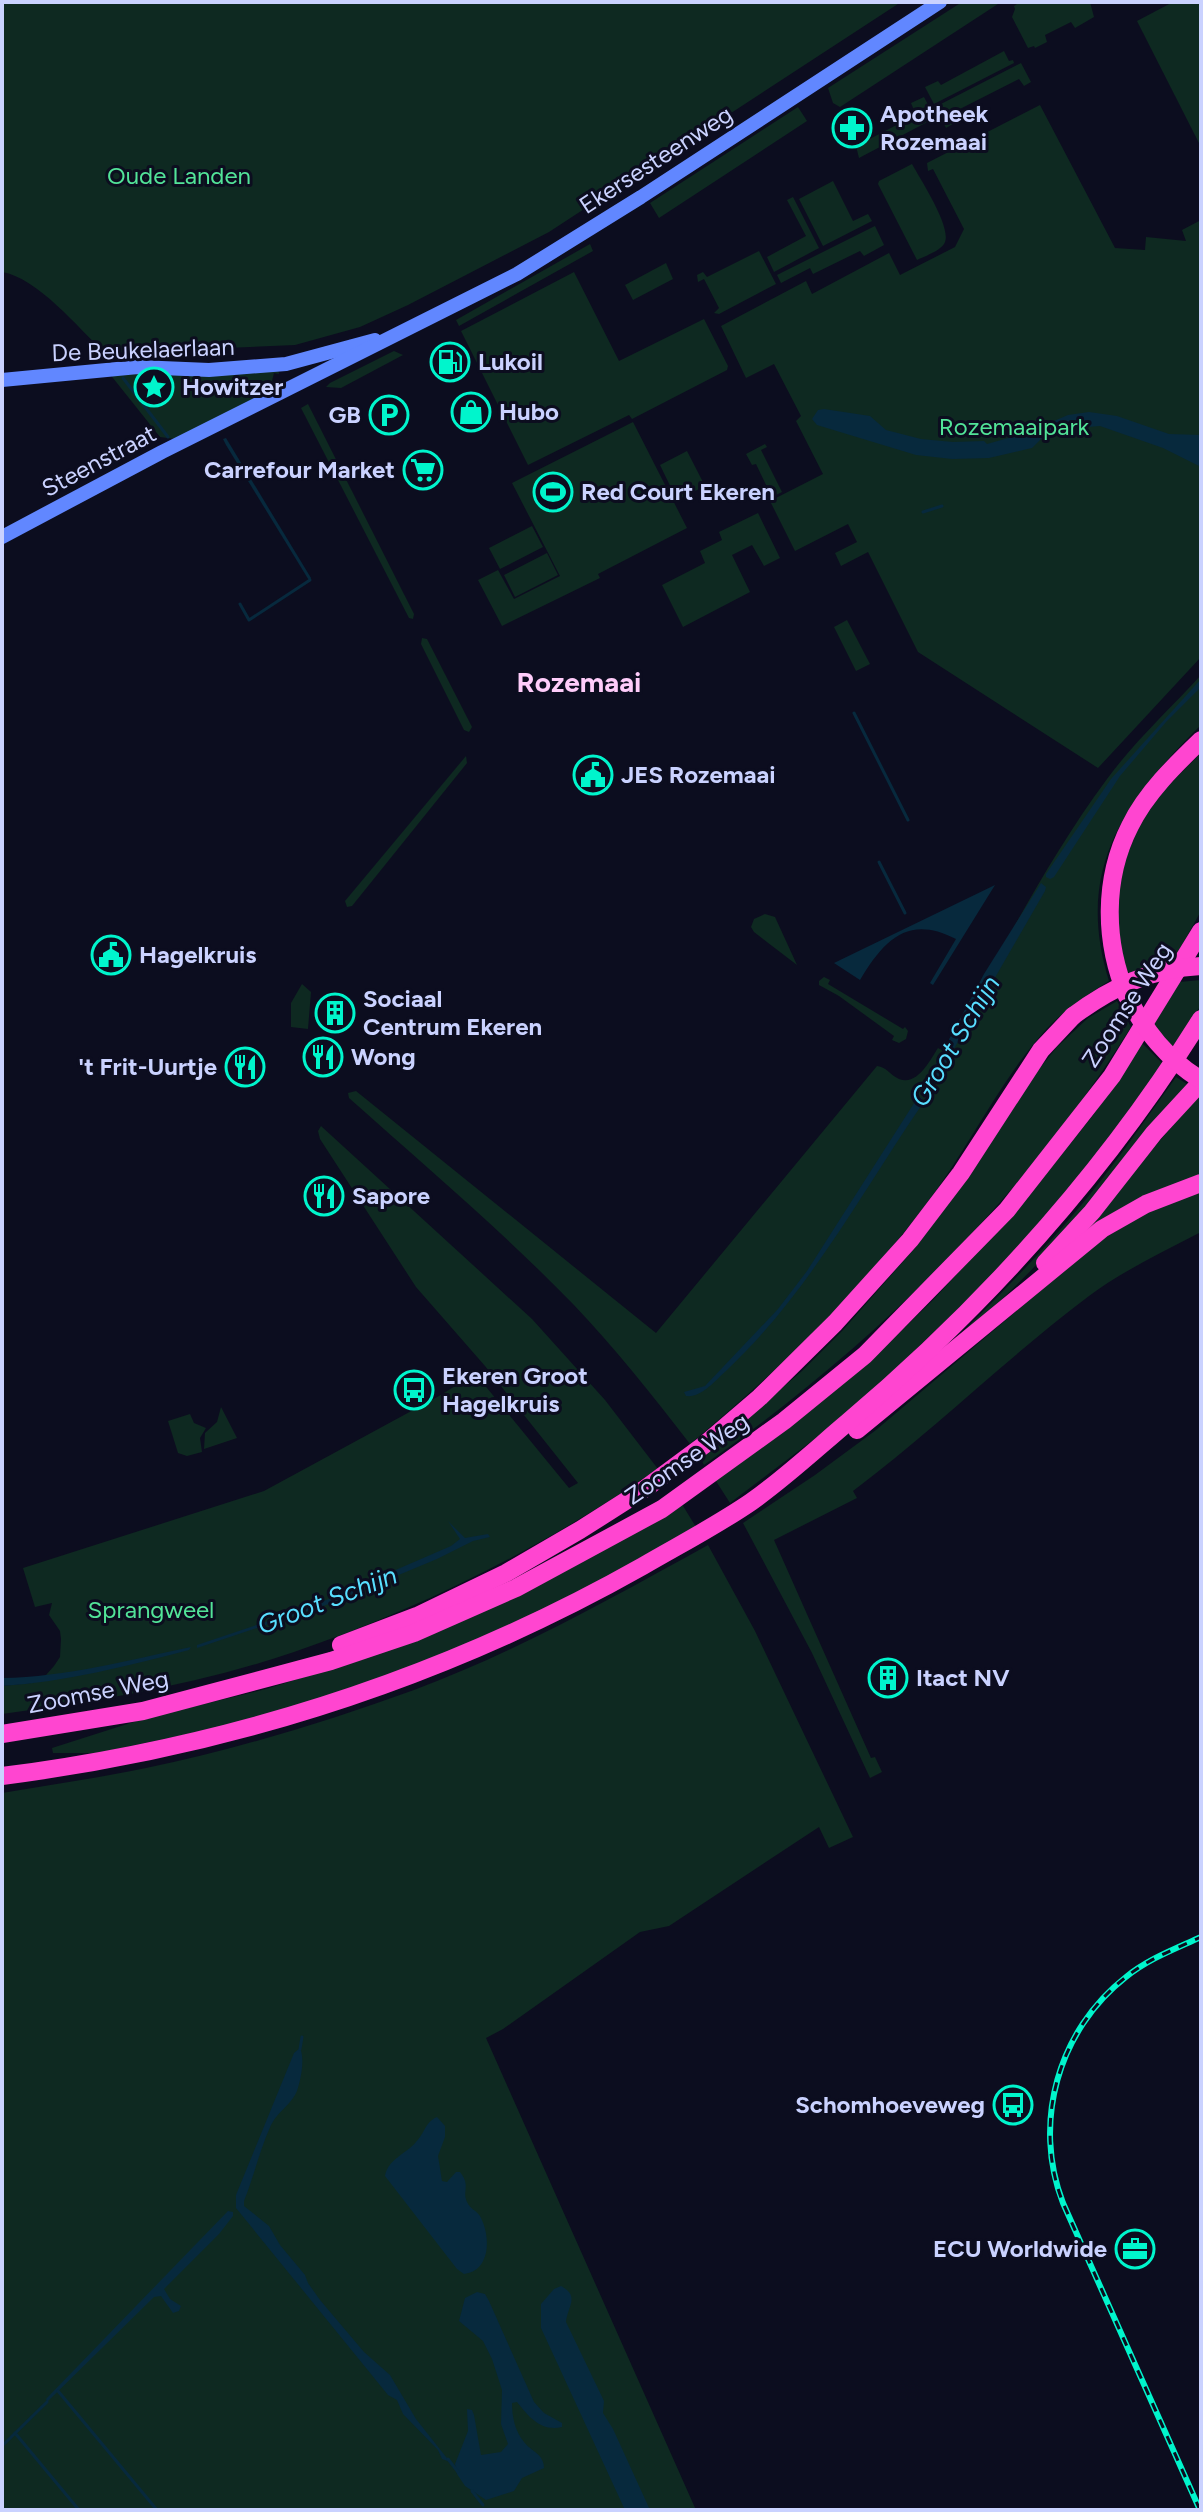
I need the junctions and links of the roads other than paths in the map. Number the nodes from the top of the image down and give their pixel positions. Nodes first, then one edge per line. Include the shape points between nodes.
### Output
1 (940, 2) edge
2 (388, 340) junction
3 (286, 364) joint
4 (2, 380) edge
5 (217, 426) joint
6 (2, 537) edge
7 (1201, 740) edge
8 (1201, 931) edge
9 (1201, 966) edge
10 (1201, 1019) edge
11 (1201, 1081) edge
12 (1201, 1183) edge
13 (981, 1329) junction
14 (752, 1501) junction
15 (248, 1684) junction
16 (2, 1734) edge
17 (2, 1776) edge

1 - 2 main road, Ekersesteenweg via 555,252
2 - 3 main road, Ekersesteenweg
2 - 5 main road, Ekersesteenweg
3 - 4 main road, De Beukelaerlaan via 209,370 138,367
5 - 6 main road, Steenstraat
7 - 11 highway, bridge via 1130,825 1111,890 1110,935 1119,977 1151,1037
8 - 15 highway, Zoomse Weg via 1112,1076 1007,1210 865,1355 784,1421 662,1509 516,1588 414,1633
9 - 15 highway, bridge via 1124,983 1073,1016 1041,1050 910,1240 824,1334 704,1445 646,1488 506,1573 417,1616
10 - 14 highway via 1143,1109 1037,1242 907,1372
11 - 13 highway via 1092,1212
12 - 13 highway via 1146,1204 1102,1229
13 - 14 highway via 830,1452
14 - 17 highway via 601,1590 426,1671 342,1702 167,1748
15 - 16 highway, Zoomse Weg via 143,1711

